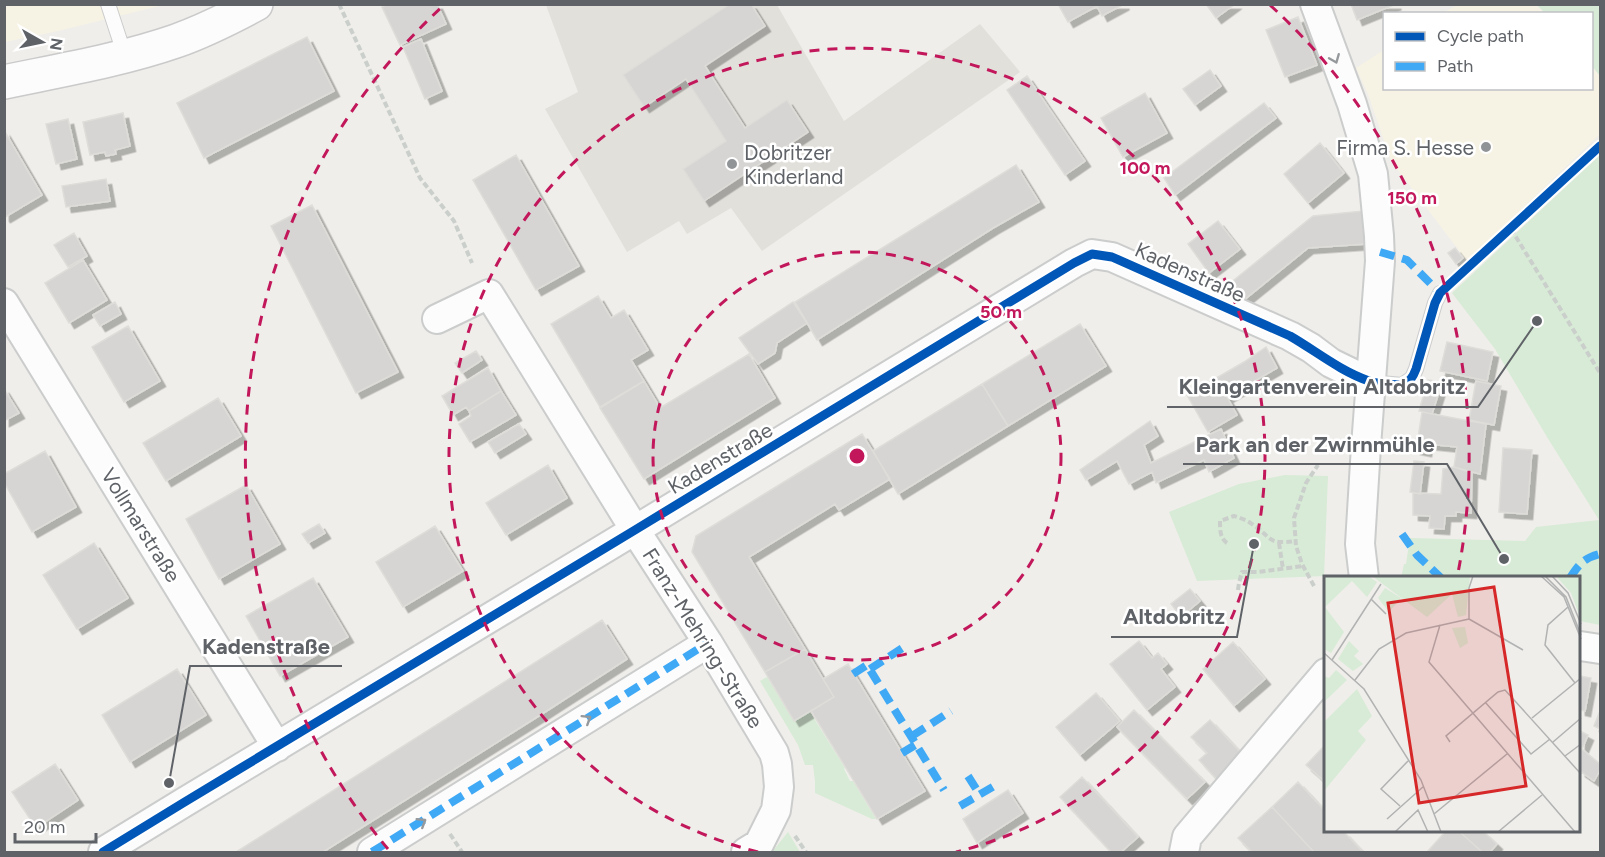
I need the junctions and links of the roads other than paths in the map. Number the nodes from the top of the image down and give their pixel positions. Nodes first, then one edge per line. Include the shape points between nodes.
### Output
1 (108, 4) edge
2 (256, 4) edge
3 (1315, 4) edge
4 (125, 56) junction
5 (4, 82) edge
6 (1440, 293) dead end
7 (4, 303) edge
8 (437, 320) dead end
9 (1370, 382) junction
10 (635, 530) junction
11 (1364, 576) edge
12 (708, 643) junction
13 (1581, 646) edge
14 (1600, 649) edge
15 (1324, 675) edge
16 (277, 747) junction
17 (103, 852) edge
18 (372, 852) edge
19 (746, 852) edge
20 (1184, 852) edge

1 - 4 lane
2 - 4 main road via 176,41
3 -> 9 street via 1373,174 1380,261
4 - 5 main road
6 - 9 lane via 1412,378 1402,385
7 - 16 street, Vollmarstraße
8 - 10 street, Franz-Mehring-Straße via 489,294
9 - 10 street, Kadenstraße via 1290,336 1112,257 1092,254
9 - 11 street via 1360,544
10 - 12 street, Franz-Mehring-Straße
10 - 16 street, Kadenstraße
18 -> 12 street
12 - 19 street, Franz-Mehring-Straße via 777,764 776,810 759,844
13 - 14 street
15 - 20 street via 1187,837
16 - 17 street, Kadenstraße

